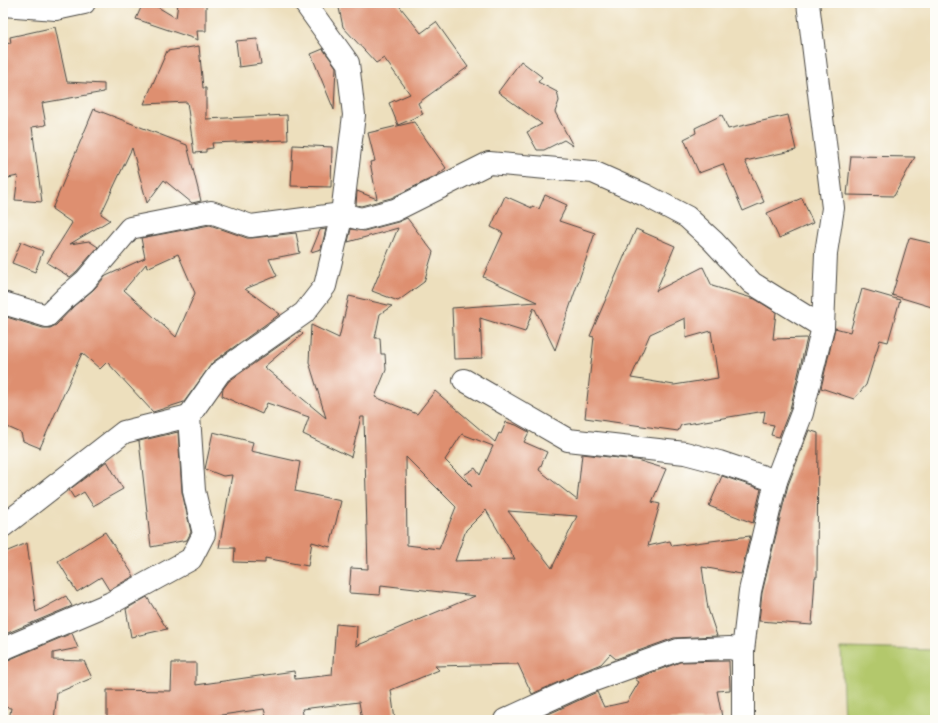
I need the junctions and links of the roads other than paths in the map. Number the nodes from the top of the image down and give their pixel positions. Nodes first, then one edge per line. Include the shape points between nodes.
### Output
1 (84, 3) edge
2 (306, 3) edge
3 (808, 3) edge
4 (3, 5) edge
5 (342, 214) junction
6 (3, 302) edge
7 (823, 327) junction
8 (464, 380) dead end
9 (189, 416) junction
10 (776, 481) junction
11 (3, 526) edge
12 (3, 649) edge
13 (743, 651) junction
14 (505, 720) edge
15 (743, 720) edge

1 - 4 street via 56,9
2 - 5 street via 348,63 354,116
3 - 7 street via 833,208 826,253
5 - 6 street via 251,226 211,212 130,228 85,281 47,316
5 - 7 street via 361,219 395,210 489,163 593,172 687,217 752,283
5 - 9 street via 325,286 304,313 220,372
7 - 10 street via 802,413
8 - 10 street via 568,440 685,452
9 - 11 street via 124,432
9 - 12 street via 194,491 204,534 191,560 111,603
10 - 13 street via 750,591
13 - 14 street via 730,648 678,650 586,683
13 - 15 street

